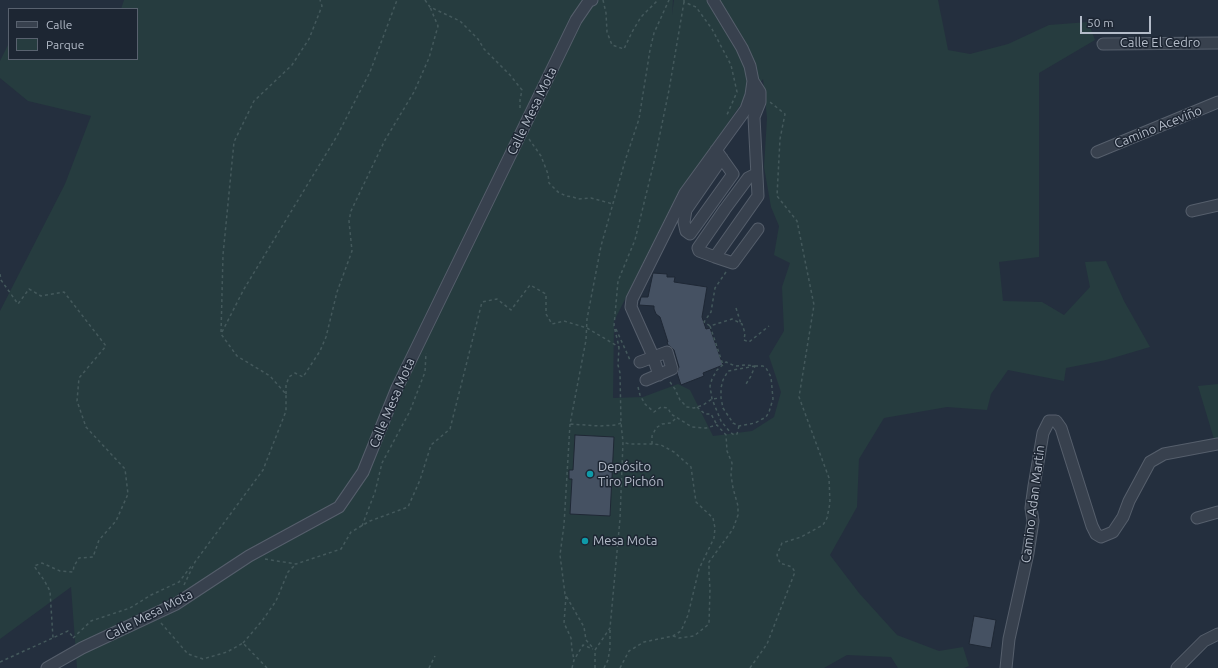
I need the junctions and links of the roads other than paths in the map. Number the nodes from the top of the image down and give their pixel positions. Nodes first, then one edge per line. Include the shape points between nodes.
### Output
1 (592, 0) edge
2 (713, 0) edge
3 (1218, 43) edge
4 (1103, 44) dead end
5 (753, 81) junction
6 (1218, 102) edge
7 (1097, 152) dead end
8 (719, 154) junction
9 (756, 174) junction
10 (1218, 205) edge
11 (1192, 211) dead end
12 (758, 229) dead end
13 (715, 257) junction
14 (653, 356) junction
15 (635, 361) road end
16 (642, 383) road end
17 (1218, 444) edge
18 (1218, 512) edge
19 (1197, 518) dead end
20 (1218, 634) edge
21 (47, 668) edge
22 (1006, 668) edge
23 (1178, 668) edge

1 - 21 street, Calle Mesa Mota via 576,20 397,388 363,472 339,507 249,556 176,604 82,648
2 - 5 street via 742,48
3 - 4 street, Calle El Cedro
5 - 8 street via 746,109
5 - 9 street via 760,92 760,102 754,118
6 - 7 street, Camino Aceviño
8 - 8 street via 686,210 684,222 686,231 690,234 733,174
8 - 14 street via 686,193 632,299 631,307
9 - 13 street via 758,196
9 - 13 street via 748,178 698,248 699,251
10 - 11 street
12 - 13 street via 733,262
14 - 15 street
14 - 16 street via 667,352 672,369
17 - 22 street, Camino Adan Martin via 1164,454 1150,462 1129,500 1123,517 1113,532 1101,537 1092,526 1061,428 1056,421 1049,421 1043,433 1031,508 1033,521 1028,554 1009,639
18 - 19 street
20 - 23 street via 1204,641

